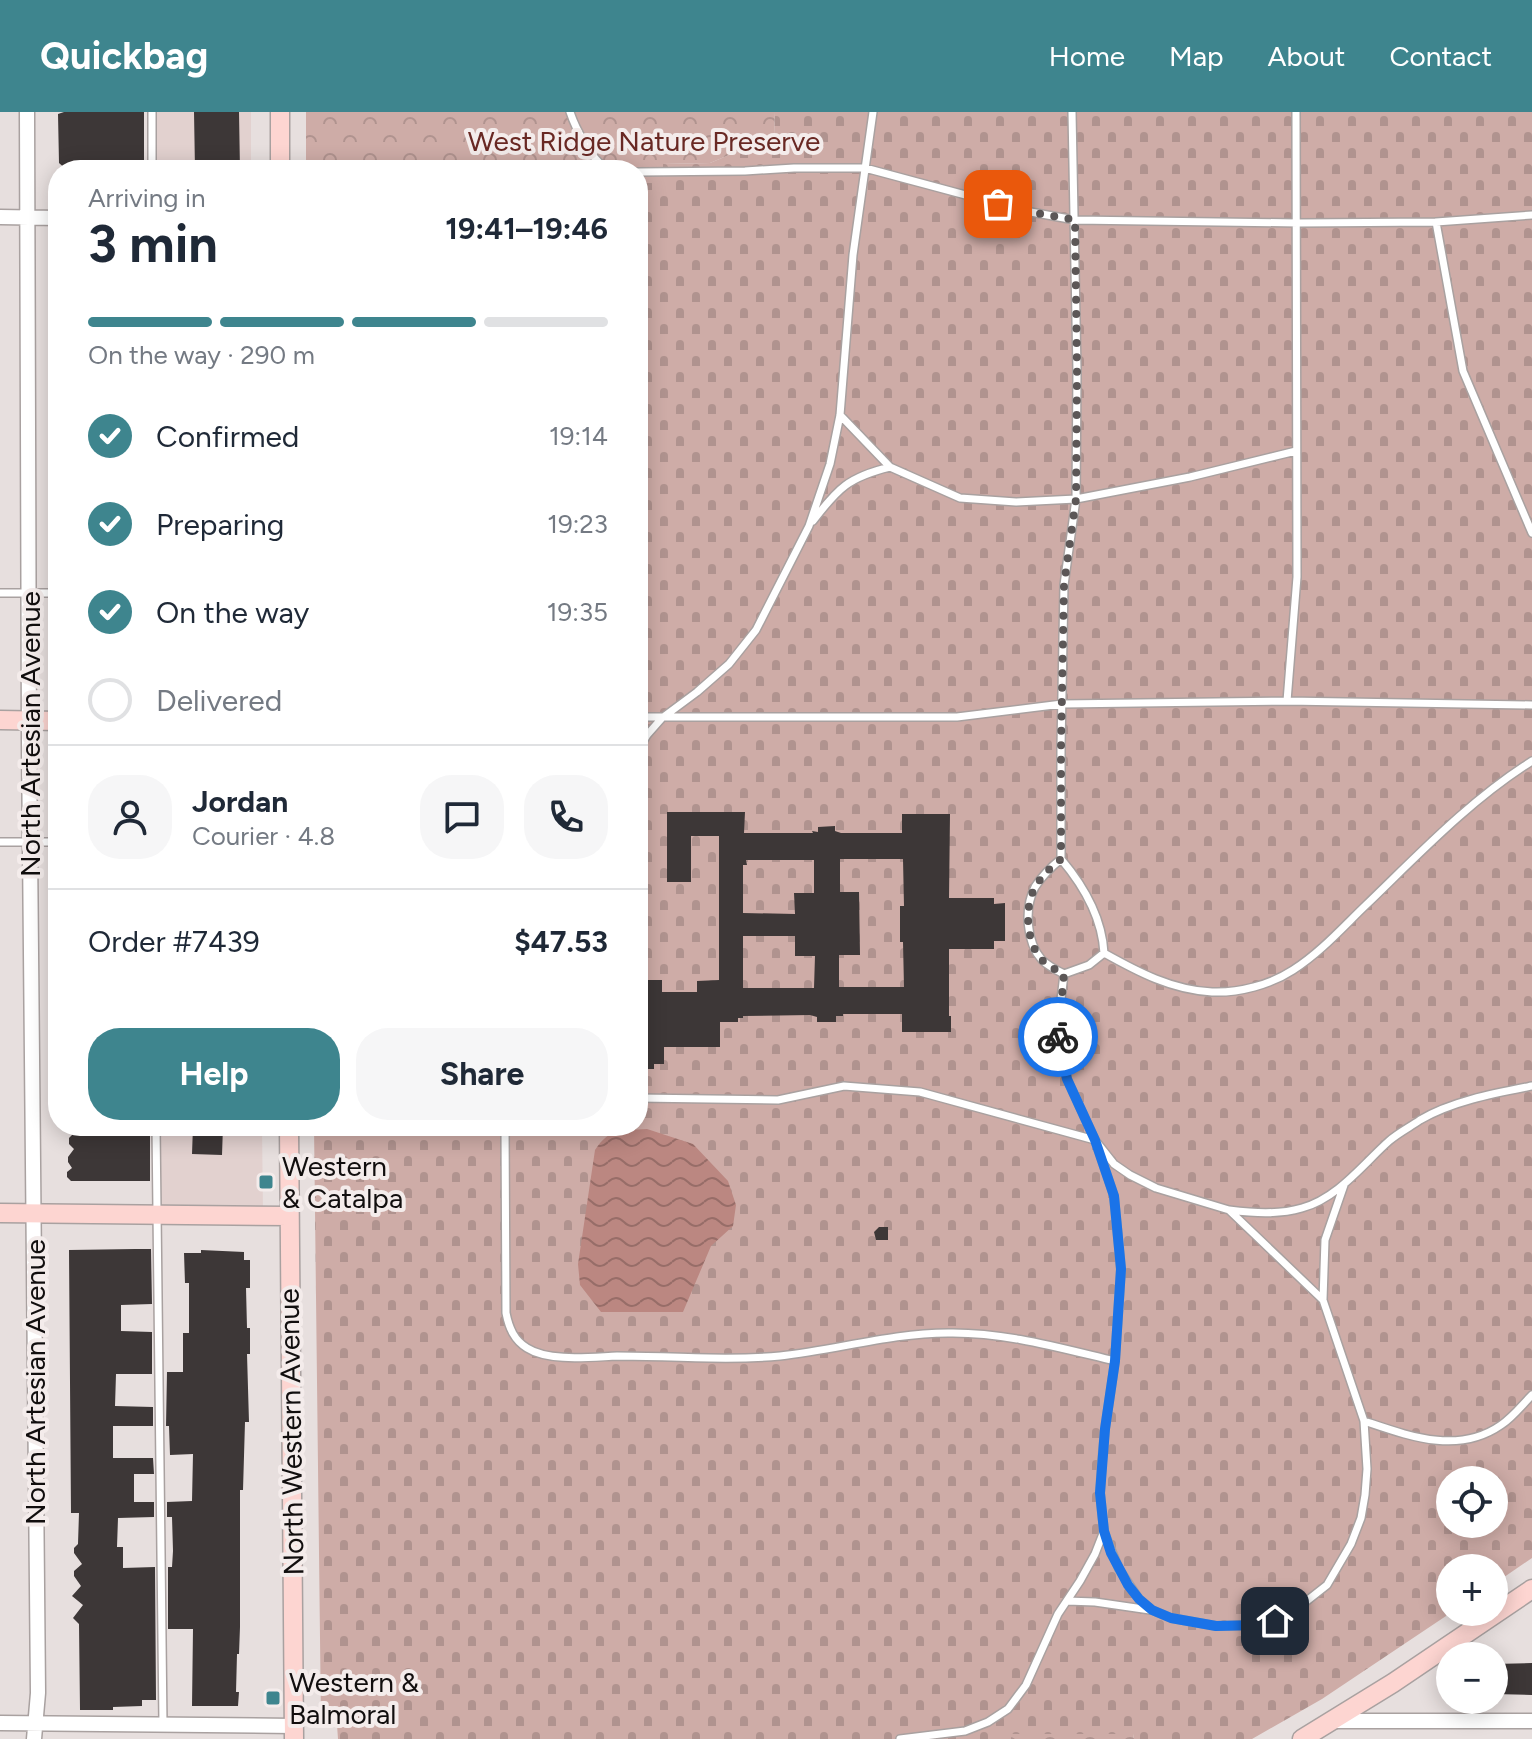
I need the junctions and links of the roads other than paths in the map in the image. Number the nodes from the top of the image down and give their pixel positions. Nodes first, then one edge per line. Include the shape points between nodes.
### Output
1 (27, 112) edge
2 (152, 112) edge
3 (280, 112) edge
4 (570, 112) edge
5 (873, 112) edge
6 (1072, 112) edge
7 (1296, 112) edge
8 (152, 160) edge
9 (280, 160) edge
10 (596, 160) edge
11 (865, 168) junction
12 (648, 172) edge
13 (1532, 215) edge
14 (0, 217) edge
15 (27, 217) junction
16 (48, 218) edge
17 (1075, 220) junction
18 (1436, 222) junction
19 (1298, 223) junction
20 (840, 415) junction
21 (1296, 451) junction
22 (890, 467) junction
23 (1076, 499) junction
24 (809, 526) junction
25 (1532, 533) edge
26 (0, 593) edge
27 (29, 593) junction
28 (48, 593) edge
29 (1287, 701) junction
30 (1062, 704) junction
31 (1532, 705) edge
32 (648, 717) edge
33 (662, 718) junction
34 (0, 720) edge
35 (29, 720) junction
36 (48, 721) edge
37 (648, 734) edge
38 (1532, 761) edge
39 (0, 842) edge
40 (30, 842) junction
41 (48, 842) edge
42 (1061, 859) junction
43 (1104, 953) junction
44 (1064, 974) junction
45 (1532, 1086) edge
46 (648, 1098) edge
47 (156, 1136) edge
48 (289, 1136) edge
49 (505, 1136) edge
50 (1095, 1140) junction
51 (1345, 1183) junction
52 (1229, 1210) junction
53 (0, 1213) edge
54 (34, 1213) junction
55 (157, 1215) junction
56 (289, 1216) junction
57 (1323, 1300) junction
58 (1115, 1361) junction
59 (1532, 1395) edge
60 (1364, 1421) junction
61 (1104, 1531) junction
62 (1532, 1589) edge
63 (1067, 1601) junction
64 (1152, 1610) junction
65 (1333, 1721) junction
66 (1532, 1721) edge
67 (0, 1723) edge
68 (35, 1723) junction
69 (163, 1724) junction
70 (294, 1732) edge
71 (34, 1739) edge
72 (900, 1739) edge
73 (1302, 1739) edge

1 - 15 street, North Artesian Avenue
2 - 8 lane
3 - 9 main road
4 - 10 lane
5 - 11 lane
6 - 17 lane
7 - 19 lane
11 - 12 lane
11 - 17 lane
11 - 20 lane
13 - 18 lane
14 - 15 street
15 - 16 street
15 - 27 street, North Artesian Avenue
17 - 19 lane
17 - 23 lane
18 - 19 lane
18 - 25 lane via 1463,371
19 - 21 lane
20 - 22 lane
20 - 24 lane
21 - 23 lane
21 - 29 lane via 1297,577
22 - 23 lane via 960,498
22 - 24 lane via 846,483
23 - 30 lane via 1064,585
24 - 33 lane via 756,630 729,664
26 - 27 lane
27 - 28 lane
27 - 35 street, North Artesian Avenue
29 - 30 lane
29 - 31 lane
30 - 33 lane via 957,717
30 - 42 lane
32 - 33 lane
33 - 37 lane
34 - 35 main road
35 - 36 main road
35 - 40 street, North Artesian Avenue
38 - 43 lane via 1454,821 1320,949 1267,983 1214,992 1188,989 1162,983
39 - 40 lane
40 - 41 lane
40 - 54 street, North Artesian Avenue
42 - 43 lane via 1080,883 1098,922
42 - 44 lane via 1034,889 1029,935 1041,959
43 - 44 lane
44 - 50 lane via 1057,1033 1067,1079
45 - 51 lane via 1467,1101 1424,1118 1392,1138
46 - 50 lane via 778,1100 844,1086 920,1092
47 - 55 lane
48 - 56 main road, North Western Avenue
49 - 58 lane via 506,1313 510,1329 529,1350 561,1357 752,1358 949,1333 1023,1340
50 - 52 lane via 1130,1175
50 - 58 lane via 1114,1196 1121,1269
51 - 52 lane via 1301,1209
51 - 57 lane via 1325,1240
52 - 57 lane
53 - 54 main road
54 - 55 main road
54 - 68 street, North Artesian Avenue
55 - 56 main road
55 - 69 lane
56 - 70 main road, North Western Avenue
57 - 60 lane
58 - 61 lane via 1102,1462
59 - 60 lane via 1500,1426 1461,1441 1421,1439
60 - 64 lane via 1367,1469 1361,1518 1327,1585 1294,1611 1258,1625 1197,1623
61 - 63 lane
61 - 64 lane via 1119,1569
62 - 65 main road
63 - 64 lane
63 - 72 lane via 1026,1685 1008,1709 965,1731
65 - 66 street
65 - 73 main road
67 - 68 street
68 - 69 street
68 - 71 street, North Artesian Avenue
69 - 70 street

